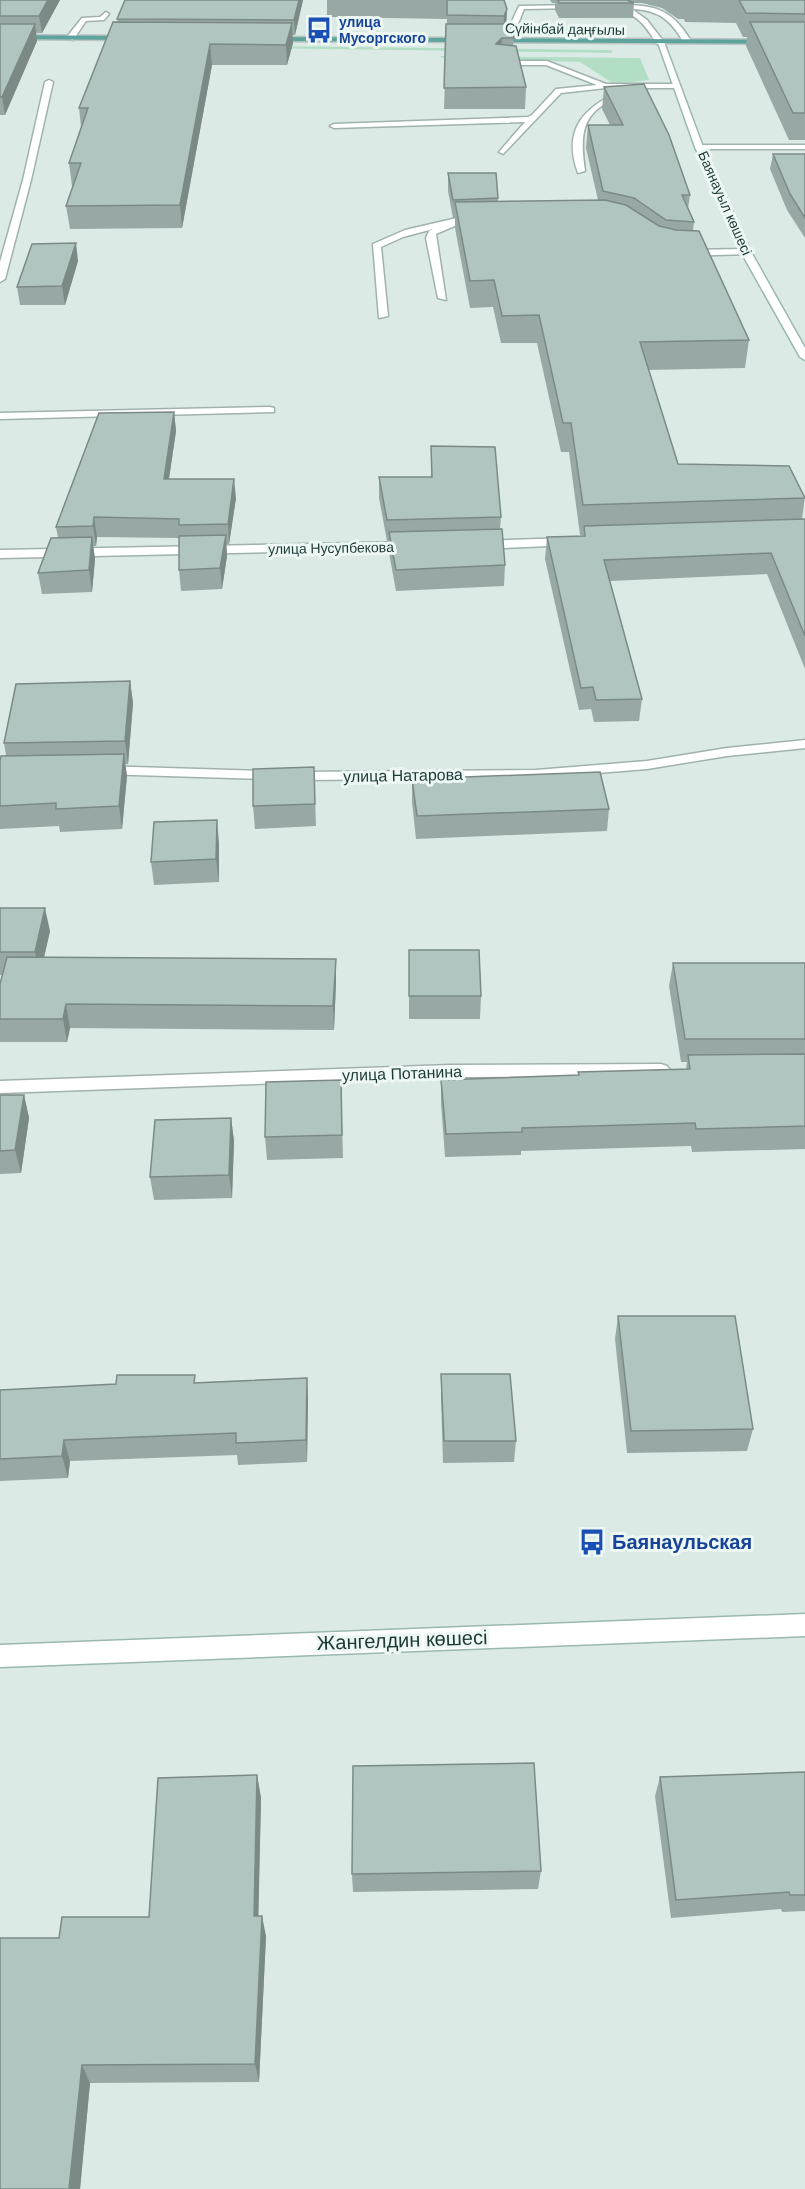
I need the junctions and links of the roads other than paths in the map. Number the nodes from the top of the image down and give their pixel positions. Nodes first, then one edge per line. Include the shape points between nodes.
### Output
1 (588, 7) dead end
2 (598, 7) dead end
3 (621, 7) junction
4 (106, 14) dead end
5 (0, 37) edge
6 (70, 38) junction
7 (140, 38) edge
8 (265, 39) edge
9 (507, 41) junction
10 (687, 41) junction
11 (660, 42) junction
12 (805, 42) edge
13 (501, 63) edge
14 (49, 81) dead end
15 (606, 86) junction
16 (676, 86) junction
17 (635, 87) junction
18 (532, 118) junction
19 (334, 126) dead end
20 (699, 147) junction
21 (805, 147) edge
22 (503, 152) dead end
23 (581, 171) dead end
24 (457, 221) junction
25 (490, 221) edge
26 (673, 251) edge
27 (746, 252) junction
28 (0, 279) edge
29 (443, 298) dead end
30 (383, 316) dead end
31 (805, 357) edge
32 (270, 410) dead end
33 (0, 416) edge
34 (582, 542) edge
35 (464, 545) edge
36 (429, 546) edge
37 (0, 554) edge
38 (805, 744) edge
39 (91, 770) edge
40 (675, 1070) edge
41 (0, 1087) edge
42 (805, 1625) edge
43 (0, 1656) edge

1 - 9 street via 522,7
2 - 3 street
3 - 10 street via 664,12 675,19
3 - 11 street, Баянауыл көшесі via 653,28
4 - 6 street via 102,19 84,19
5 - 6 main road
6 - 7 main road
8 - 9 main road, Сүйінбай даңғылы
9 - 11 main road, Сүйінбай даңғылы
10 - 11 main road, Сүйінбай даңғылы
10 - 12 main road, Сүйінбай даңғылы
11 - 16 street, Баянауыл көшесі
13 - 15 street via 547,63
14 - 28 street
15 - 17 street
15 - 18 street via 555,92
16 - 17 street
16 - 20 street, Баянауыл көшесі
17 - 23 street via 588,111 577,146
18 - 19 street
18 - 22 street
20 - 21 street
20 - 27 street, Баянауыл көшесі
24 - 25 street
24 - 29 street via 432,233 431,238
24 - 30 street via 407,232 376,246
26 - 27 street
27 - 31 street, Баянауыл көшесі
32 - 33 street
34 - 35 street
36 - 37 street, улица Нусупбекова
38 - 39 street, улица Натарова via 647,765 536,774 300,776
40 - 41 street, улица Потанина via 450,1071
42 - 43 street, Жангелдин көшесі

